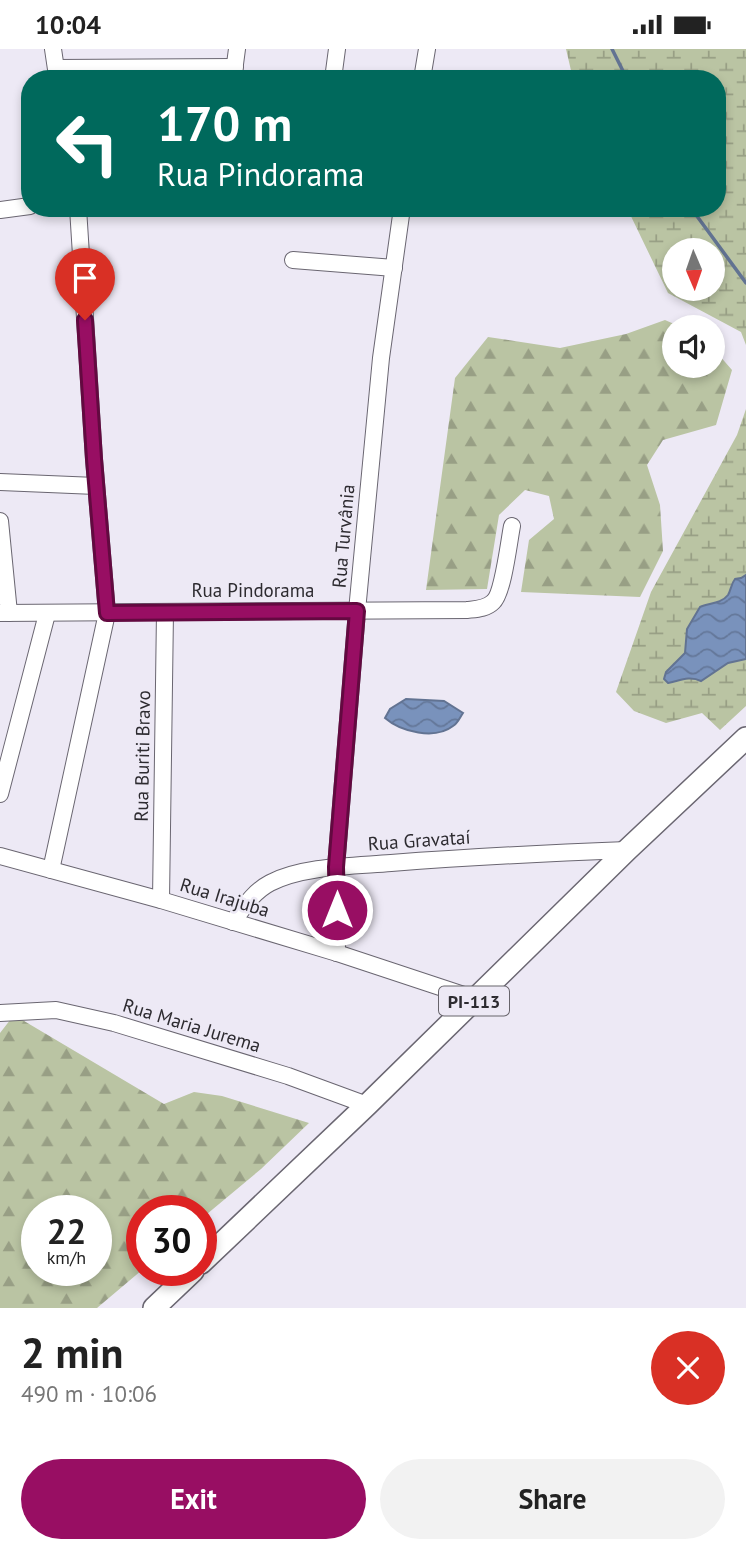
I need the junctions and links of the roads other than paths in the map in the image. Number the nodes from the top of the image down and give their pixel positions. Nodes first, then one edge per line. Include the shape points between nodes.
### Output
1 (53, 49) edge
2 (237, 49) edge
3 (337, 49) edge
4 (427, 49) edge
5 (56, 70) edge
6 (234, 70) edge
7 (334, 70) edge
8 (424, 70) edge
9 (21, 207) edge
10 (0, 210) edge
11 (79, 217) edge
12 (401, 217) edge
13 (293, 260) dead end
14 (394, 268) junction
15 (0, 482) edge
16 (96, 486) junction
17 (0, 521) edge
18 (512, 526) dead end
19 (165, 611) junction
20 (357, 611) junction
21 (4, 613) edge
22 (107, 613) junction
23 (47, 614) junction
24 (746, 738) edge
25 (0, 794) edge
26 (627, 850) junction
27 (0, 856) edge
28 (336, 867) junction
29 (51, 870) junction
30 (161, 900) junction
31 (233, 922) junction
32 (337, 953) junction
33 (476, 999) junction
34 (0, 1013) edge
35 (367, 1105) junction
36 (217, 1248) edge
37 (177, 1286) edge
38 (153, 1308) edge

1 - 5 street
2 - 6 street
3 - 7 street
4 - 8 street
9 - 10 street
11 - 16 street
12 - 14 street, Rua Turvânia
13 - 14 street
14 - 20 street, Rua Turvânia
15 - 16 street
16 - 22 street
17 - 21 street
18 - 20 street, Rua Pindorama via 499,593 492,604 475,609
19 - 20 street, Rua Pindorama
19 - 22 street, Rua Pindorama
19 - 30 street, Rua Buriti Bravo
20 - 28 street, Rua Turvânia
21 - 23 street, Rua Pindorama
22 - 23 street, Rua Pindorama
22 - 29 street
23 - 25 street
24 - 26 main road, PI-113
26 - 28 street, Rua Gravataí
26 - 33 main road, PI-113
27 - 29 street, Rua Irajuba
28 - 31 street, Rua Gravataí via 270,883 256,892
28 - 32 street, Rua Turvânia
29 - 30 street, Rua Irajuba
30 - 31 street, Rua Irajuba
31 - 32 street, Rua Irajuba
32 - 33 street, Rua Irajuba
33 - 35 main road, PI-113
34 - 35 street, Rua Maria Jurema via 56,1010 114,1023
35 - 36 main road, PI-113
37 - 38 main road

